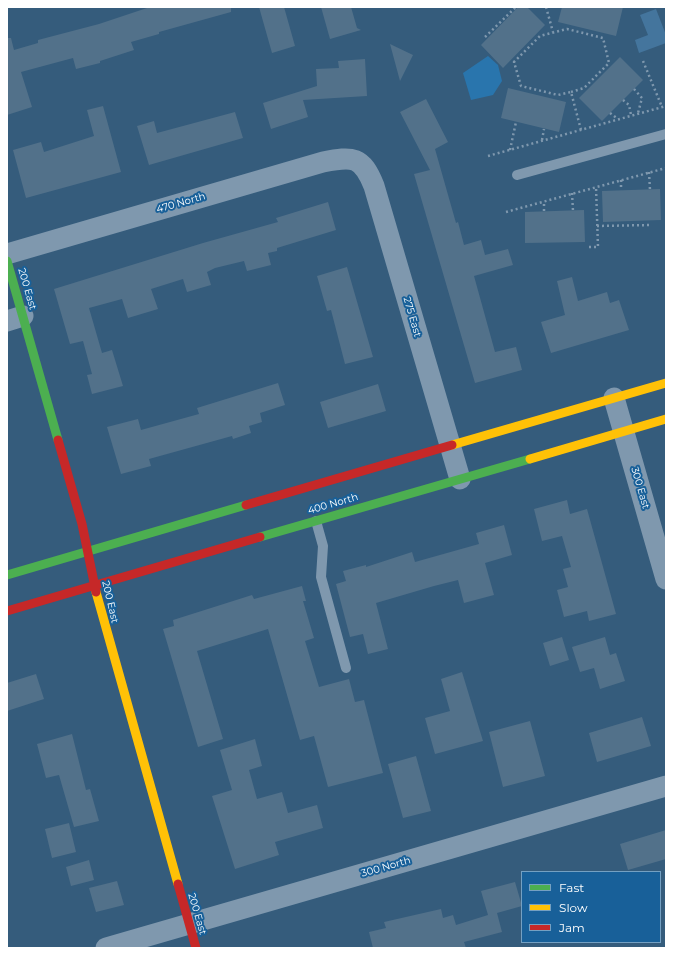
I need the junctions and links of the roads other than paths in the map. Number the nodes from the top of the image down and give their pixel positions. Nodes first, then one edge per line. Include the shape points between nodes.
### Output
1 (666, 134) edge
2 (356, 159) joint
3 (518, 175) dead end
4 (7, 254) edge
5 (7, 261) edge
6 (15, 319) edge
7 (666, 383) edge
8 (614, 398) junction
9 (666, 419) edge
10 (624, 431) junction
11 (450, 446) junction
12 (460, 479) junction
13 (316, 521) junction
14 (88, 551) junction
15 (7, 575) edge
16 (666, 579) edge
17 (95, 585) junction
18 (7, 611) edge
19 (346, 668) dead end
20 (666, 786) edge
21 (189, 924) junction
22 (106, 948) edge
23 (196, 948) edge

1 - 3 lane
2 - 4 street, 470 North via 323,162
2 - 11 street, 275 East via 364,165 374,186
5 - 6 main road, 200 East
6 - 14 main road, 200 East via 82,524
7 - 8 main road
8 - 10 street, 300 East
8 - 11 main road
9 - 10 main road, 400 North
10 - 12 main road, 400 North
10 - 16 street, 300 East
11 - 12 street, 275 East
11 - 14 main road
12 - 13 main road, 400 North
13 - 17 main road, 400 North
13 - 19 lane via 323,546 321,578
14 - 15 main road
14 - 17 main road, 200 East
17 - 18 main road, 400 North
17 - 21 main road, 200 East
20 - 21 street, 300 North
21 - 22 street, 300 North
21 - 23 main road, 200 East

